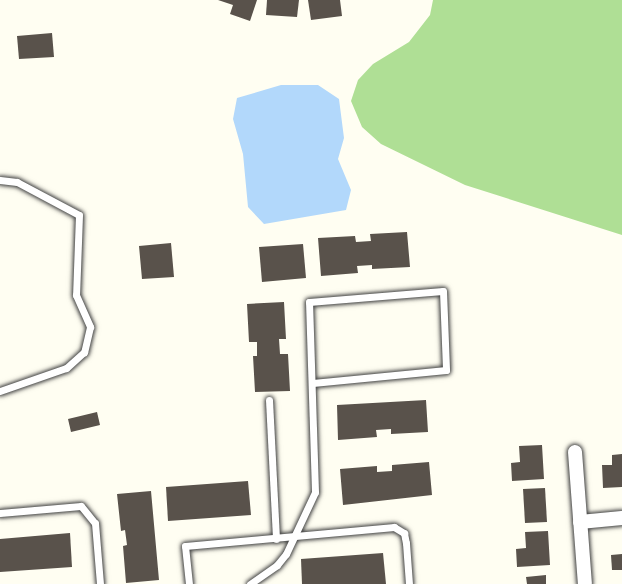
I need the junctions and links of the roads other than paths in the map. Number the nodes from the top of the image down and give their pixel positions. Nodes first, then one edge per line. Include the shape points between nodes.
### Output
1 (0, 180) edge
2 (313, 383) junction
3 (0, 391) edge
4 (269, 400) dead end
5 (575, 452) dead end
6 (0, 513) edge
7 (622, 518) edge
8 (580, 522) junction
9 (295, 537) junction
10 (276, 539) junction
11 (100, 584) edge
12 (189, 584) edge
13 (250, 584) edge
14 (409, 584) edge
15 (585, 584) edge

1 - 3 lane via 17,182 79,215 76,295 90,327 83,352 66,369
2 - 2 lane via 446,370 443,291 309,302
2 - 9 lane via 316,483
4 - 10 lane
5 - 8 street
6 - 11 lane via 81,506 96,523
7 - 8 street
8 - 15 street
9 - 10 lane
9 - 13 lane via 277,565
9 - 14 lane via 399,528 406,543
10 - 12 lane via 185,546

